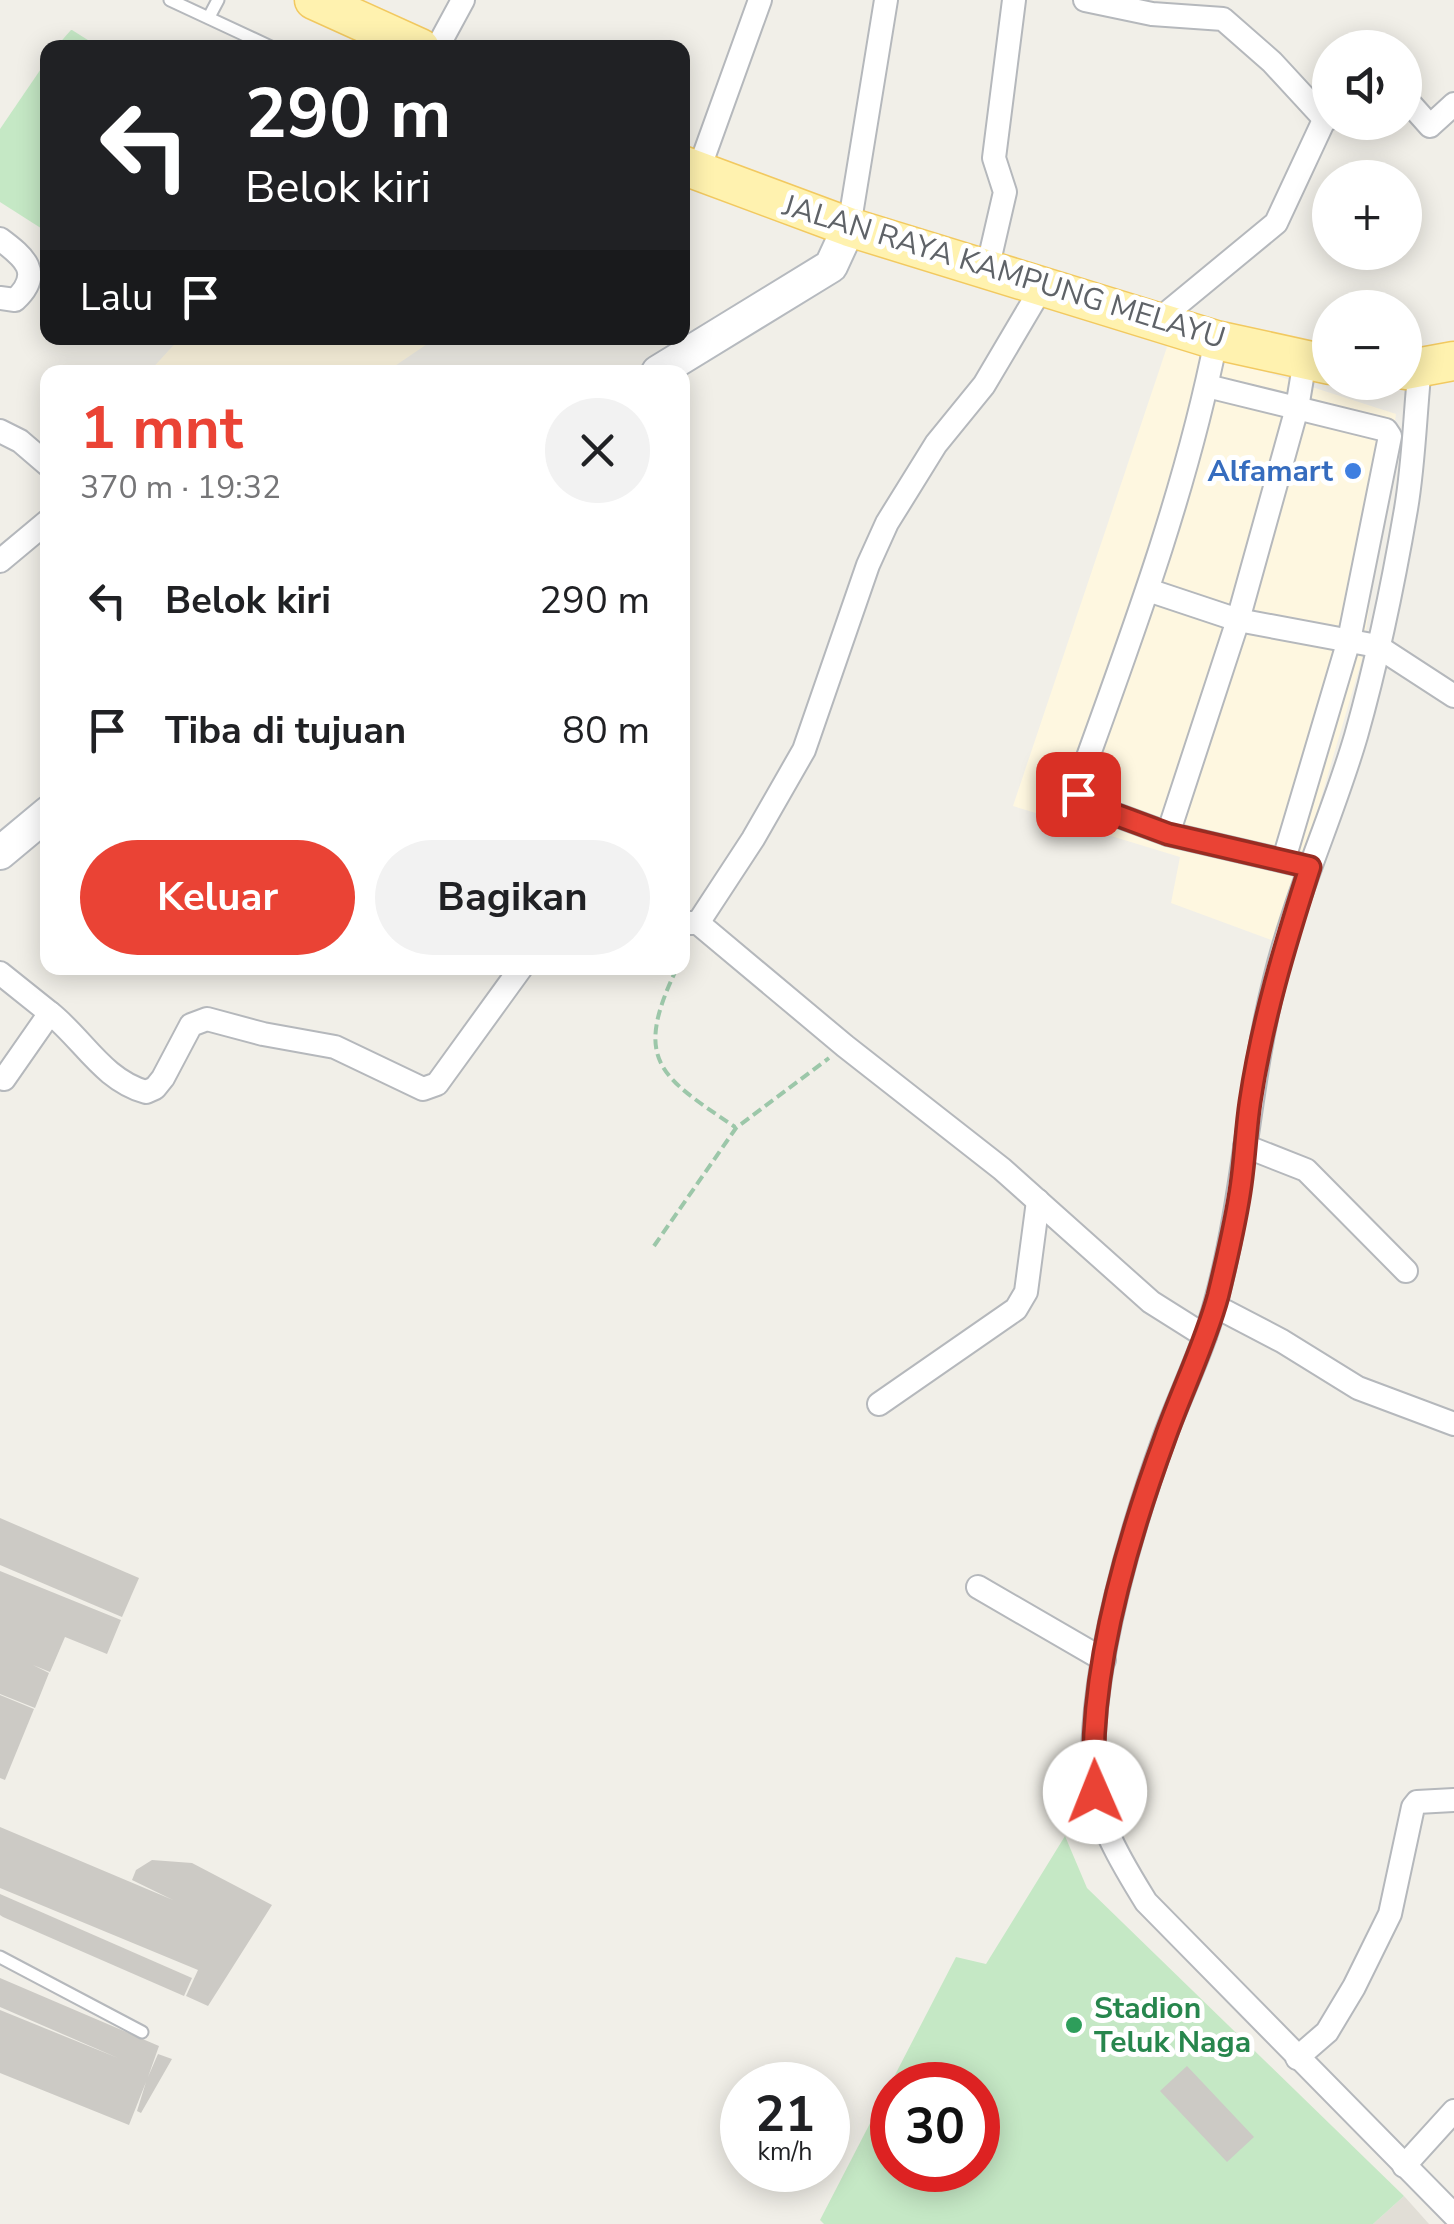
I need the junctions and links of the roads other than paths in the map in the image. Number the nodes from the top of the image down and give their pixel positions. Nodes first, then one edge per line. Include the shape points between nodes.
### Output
1 (170, 0) edge
2 (218, 0) edge
3 (314, 0) edge
4 (463, 0) edge
5 (760, 0) edge
6 (886, 0) edge
7 (1014, 0) edge
8 (1085, 0) edge
9 (1229, 9) edge
10 (209, 17) junction
11 (257, 40) edge
12 (402, 40) edge
13 (440, 40) edge
14 (1312, 102) edge
15 (1454, 104) edge
16 (1422, 117) edge
17 (1317, 140) edge
18 (690, 168) edge
19 (848, 227) junction
20 (0, 239) edge
21 (987, 270) junction
22 (1042, 287) junction
23 (0, 298) edge
24 (1156, 322) junction
25 (1216, 340) junction
26 (1312, 361) edge
27 (669, 365) edge
28 (1426, 366) edge
29 (1312, 375) edge
30 (1207, 386) junction
31 (1297, 408) junction
32 (0, 431) edge
33 (40, 459) edge
34 (40, 528) edge
35 (0, 561) edge
36 (1148, 590) junction
37 (1238, 620) junction
38 (1349, 640) junction
39 (1377, 646) junction
40 (1454, 696) edge
41 (40, 821) edge
42 (1168, 834) junction
43 (0, 853) edge
44 (1284, 858) junction
45 (1310, 867) junction
46 (690, 923) edge
47 (0, 973) edge
48 (517, 975) edge
49 (50, 1013) junction
50 (4, 1078) dead end
51 (1245, 1146) junction
52 (1038, 1200) junction
53 (1406, 1271) dead end
54 (1215, 1306) junction
55 (1204, 1336) junction
56 (879, 1404) dead end
57 (1454, 1424) edge
58 (978, 1587) dead end
59 (1104, 1660) junction
60 (1454, 1800) edge
61 (0, 1957) edge
62 (142, 2032) dead end
63 (1297, 2058) junction
64 (1454, 2111) edge
65 (1404, 2166) junction
66 (1454, 2216) edge

1 - 10 lane
2 - 10 lane
3 - 12 main road
4 - 13 street
5 - 18 street
6 - 19 street
7 - 21 street via 994,158 1004,192
8 - 9 street via 1152,14
9 - 14 street
10 - 11 lane
15 - 16 street via 1430,126
17 - 24 street via 1276,223
18 - 19 main road, JALAN RAYA KAMPUNG MELAYU
19 - 21 main road, JALAN RAYA KAMPUNG MELAYU
19 - 27 main road via 830,266
20 - 23 street via 25,258 30,277 15,300
21 - 22 main road, JALAN RAYA KAMPUNG MELAYU
22 - 24 main road, JALAN RAYA KAMPUNG MELAYU
22 - 46 street via 984,385 936,444 887,523 804,750 753,839
24 - 25 main road, JALAN RAYA KAMPUNG MELAYU
25 - 26 main road, JALAN RAYA KAMPUNG MELAYU
25 - 30 street
28 - 39 street via 1407,507
29 - 31 street
30 - 31 street
30 - 36 street
31 - 37 street
31 - 38 street via 1390,436
32 - 33 street
34 - 35 street
36 - 37 street
36 - 42 street via 1078,794 1084,803
37 - 38 street
37 - 42 street
38 - 39 street
38 - 44 street
39 - 40 street
39 - 45 street via 1356,737
41 - 43 main road
42 - 44 street
44 - 45 street
45 - 51 street via 1275,976
46 - 52 street
47 - 49 street
48 - 49 street via 437,1084 423,1089 335,1048 207,1018 192,1026 163,1078 146,1092 101,1065
49 - 50 street
51 - 53 street via 1306,1170
51 - 54 street
52 - 55 street via 1151,1302
52 - 56 street via 1026,1292 1016,1310
54 - 55 street
54 - 57 street via 1358,1388
55 - 59 street via 1142,1504
58 - 59 street
59 - 63 street via 1092,1763 1099,1815 1112,1846 1146,1902
60 - 63 street via 1417,1802 1413,1808 1390,1914 1327,2032
61 - 62 lane
63 - 65 street
64 - 65 street
65 - 66 street

